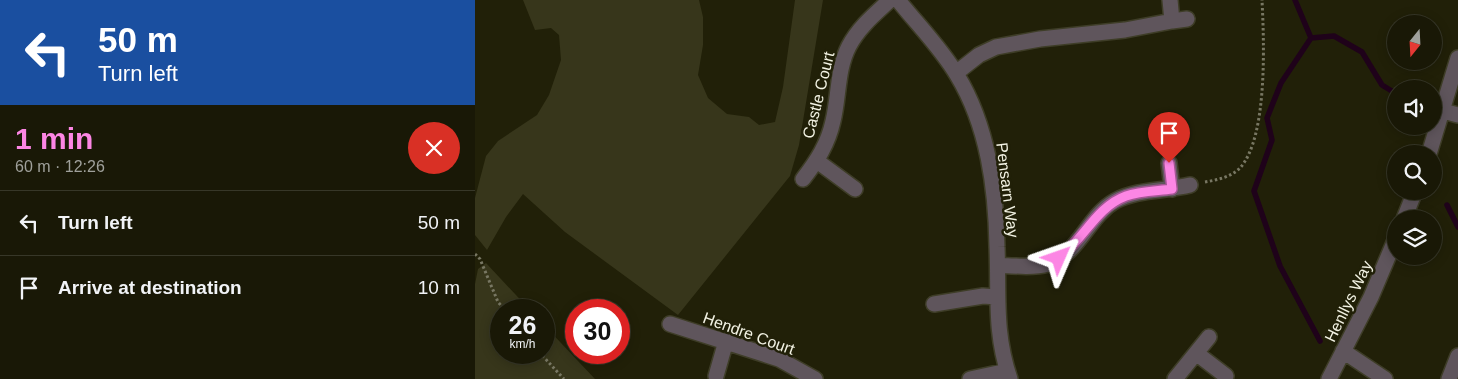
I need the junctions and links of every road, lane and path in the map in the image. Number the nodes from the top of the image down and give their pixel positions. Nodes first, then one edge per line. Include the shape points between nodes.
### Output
1 (890, 0) edge
2 (898, 0) edge
3 (1170, 0) edge
4 (1262, 0) edge
5 (1458, 58) edge
6 (956, 73) junction
7 (1443, 111) junction
8 (1458, 115) edge
9 (1432, 145) edge
10 (817, 161) junction
11 (1169, 163) dead end
12 (803, 180) dead end
13 (1190, 185) joint
14 (855, 189) dead end
15 (1172, 189) junction
16 (475, 254) edge
17 (1387, 259) edge
18 (998, 265) junction
19 (997, 297) junction
20 (498, 299) edge
21 (934, 304) dead end
22 (670, 324) dead end
23 (1209, 337) dead end
24 (726, 341) junction
25 (1343, 351) junction
26 (1196, 352) junction
27 (1458, 356) edge
28 (550, 364) edge
29 (1009, 375) edge
30 (716, 376) dead end
31 (1226, 376) dead end
32 (564, 379) edge
33 (815, 379) edge
34 (970, 379) edge
35 (1175, 379) edge
36 (1329, 379) edge
37 (1385, 379) edge
38 (1449, 379) edge

1 - 10 street, Castle Court via 862,27 848,47 839,75 833,121
2 - 6 street, Pensarn Way
3 - 6 street via 1180,20 996,47 979,55
4 - 13 path via 1262,95 1259,121 1247,156 1239,168 1221,180
5 - 7 street
6 - 18 street, Pensarn Way via 972,101 985,141 997,221
7 - 8 street
7 - 9 street
10 - 12 street, Castle Court
10 - 14 street
11 - 15 street
13 - 15 street
15 - 18 street via 1128,195 1113,202 1071,249 1048,264
16 - 20 path
17 - 25 street, Henllys Way
18 - 19 street, Pensarn Way
19 - 21 street via 983,296
19 - 29 street, Pensarn Way via 997,321
22 - 24 street, Hendre Court
23 - 26 street
24 - 30 street
24 - 33 street, Hendre Court via 779,359
25 - 36 street, Henllys Way
25 - 37 street
26 - 31 street
26 - 35 street
27 - 38 street
28 - 32 path
29 - 34 street

